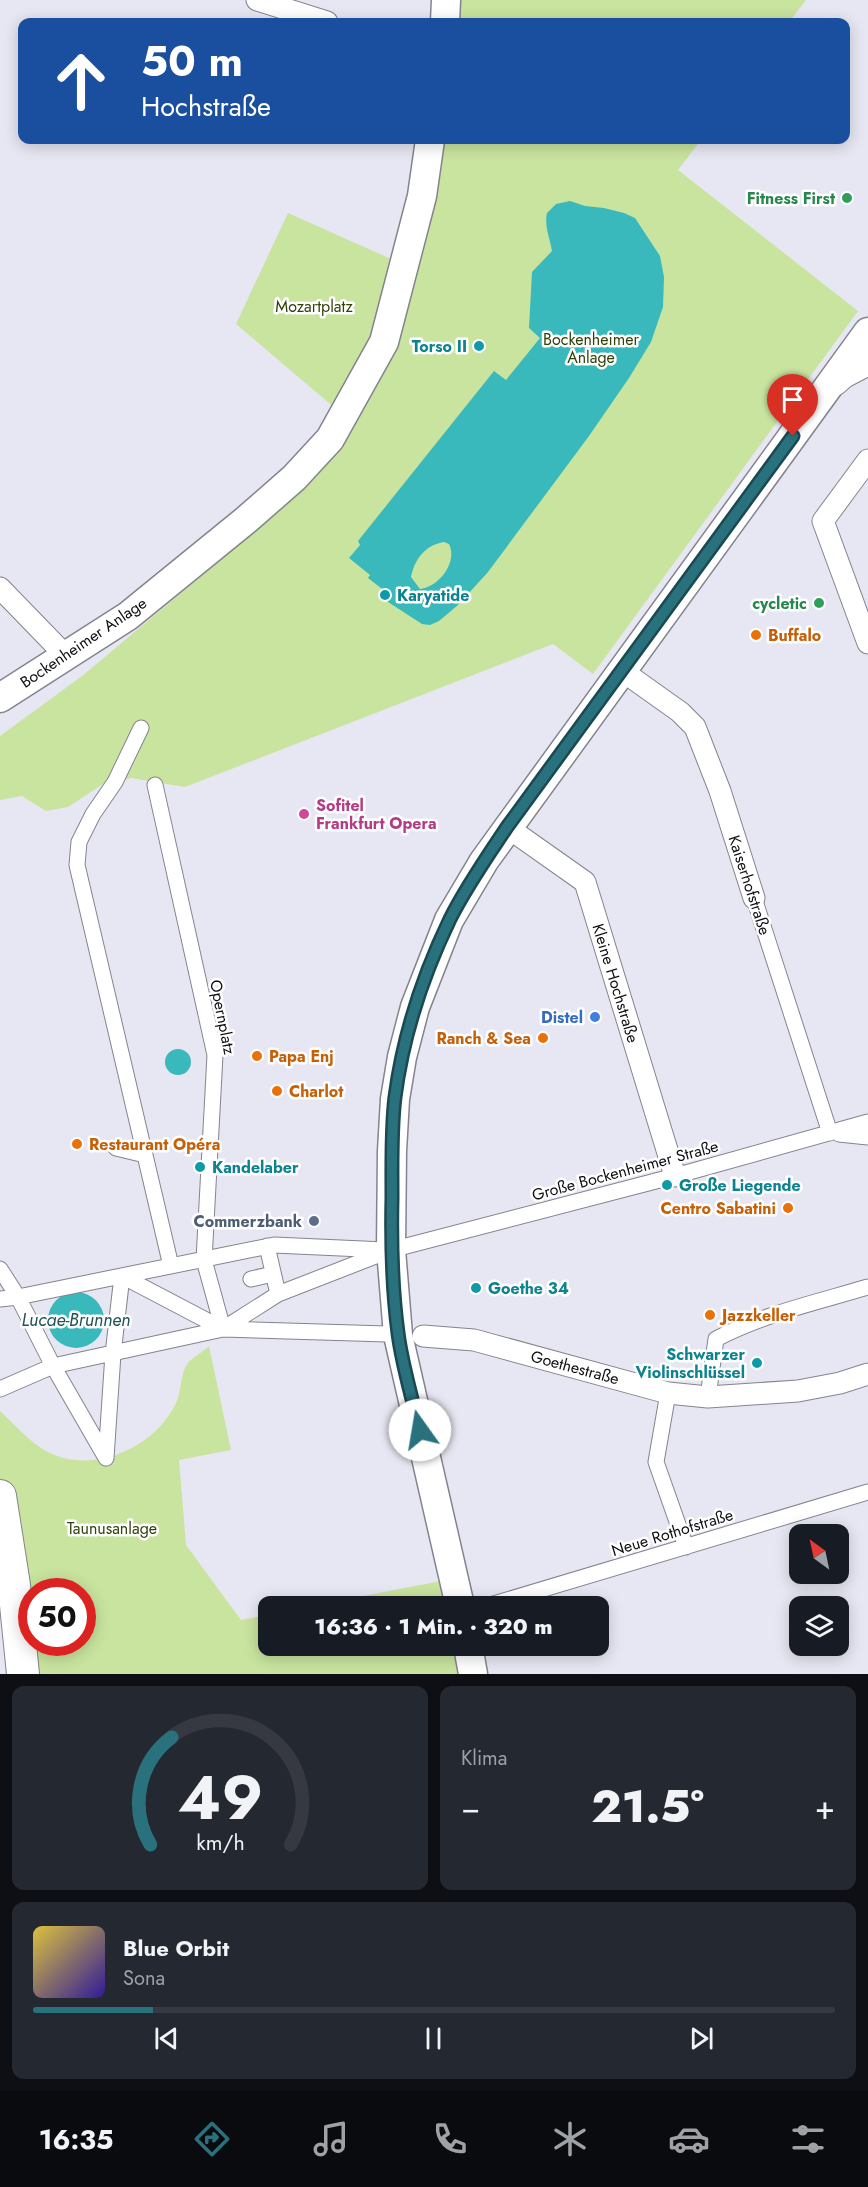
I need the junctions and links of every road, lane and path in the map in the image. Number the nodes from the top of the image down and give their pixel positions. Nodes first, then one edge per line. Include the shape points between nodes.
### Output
1 (257, 0) edge
2 (446, 0) edge
3 (314, 18) edge
4 (445, 18) edge
5 (429, 144) edge
6 (868, 332) edge
7 (868, 365) edge
8 (820, 399) junction
9 (868, 460) edge
10 (0, 588) edge
11 (868, 644) edge
12 (65, 655) junction
13 (621, 670) junction
14 (0, 698) edge
15 (141, 728) dead end
16 (155, 785) dead end
17 (507, 827) junction
18 (754, 898) joint
19 (868, 1122) edge
20 (830, 1133) junction
21 (868, 1137) edge
22 (116, 1148) dead end
23 (145, 1155) junction
24 (675, 1176) junction
25 (267, 1246) junction
26 (391, 1250) junction
27 (204, 1260) junction
28 (171, 1266) junction
29 (0, 1269) edge
30 (273, 1274) junction
31 (122, 1276) junction
32 (252, 1279) dead end
33 (868, 1287) edge
34 (278, 1294) junction
35 (18, 1297) junction
36 (0, 1299) edge
37 (223, 1329) junction
38 (387, 1334) dead end
39 (423, 1336) dead end
40 (113, 1354) junction
41 (53, 1366) junction
42 (868, 1374) edge
43 (0, 1389) edge
44 (668, 1393) junction
45 (708, 1397) junction
46 (868, 1492) edge
47 (0, 1496) edge
48 (686, 1547) junction
49 (458, 1596) edge
50 (521, 1596) edge
51 (470, 1656) edge
52 (23, 1674) edge
53 (473, 1674) edge

1 - 3 street
2 - 4 main road
5 - 12 main road, Bockenheimer Anlage via 422,196 384,342 330,439 294,478 246,520 128,616
6 - 8 main road
7 - 8 street via 845,377
8 - 13 main road
9 - 11 street via 823,521
10 - 12 street
12 - 14 main road, Bockenheimer Anlage
13 - 17 main road
13 - 18 street, Kaiserhofstraße via 695,727
15 - 23 street via 79,842 77,865
16 - 27 street, Opernplatz via 215,1056
17 - 24 street, Kleine Hochstraße via 585,882
17 - 26 main road via 449,920 415,1007 395,1099
18 - 20 street, Kaiserhofstraße
19 - 20 street
20 - 21 street, Große Bockenheimer Straße
20 - 24 street, Große Bockenheimer Straße
22 - 23 street
23 - 28 street
24 - 26 street, Große Bockenheimer Straße
25 - 26 street
25 - 27 street
25 - 30 street
26 - 34 street
26 - 49 main road via 398,1335
27 - 28 street
27 - 37 street, Opernplatz
28 - 31 street
29 - 35 street
30 - 32 street
30 - 34 street
31 - 35 street
31 - 37 street
31 - 40 street
33 - 45 street via 768,1317 716,1339
34 - 37 street
35 - 36 street
35 - 41 street
37 - 38 street
37 - 40 street
39 - 44 street, Goethestraße via 474,1340
40 - 41 street
40 - 41 street via 106,1458
41 - 43 street
42 - 45 street, Goethestraße via 798,1391
44 - 45 street, Goethestraße
44 - 48 street via 656,1462
46 - 48 street, Neue Rothofstraße
47 - 52 main road
48 - 50 street, Neue Rothofstraße
51 - 53 main road

